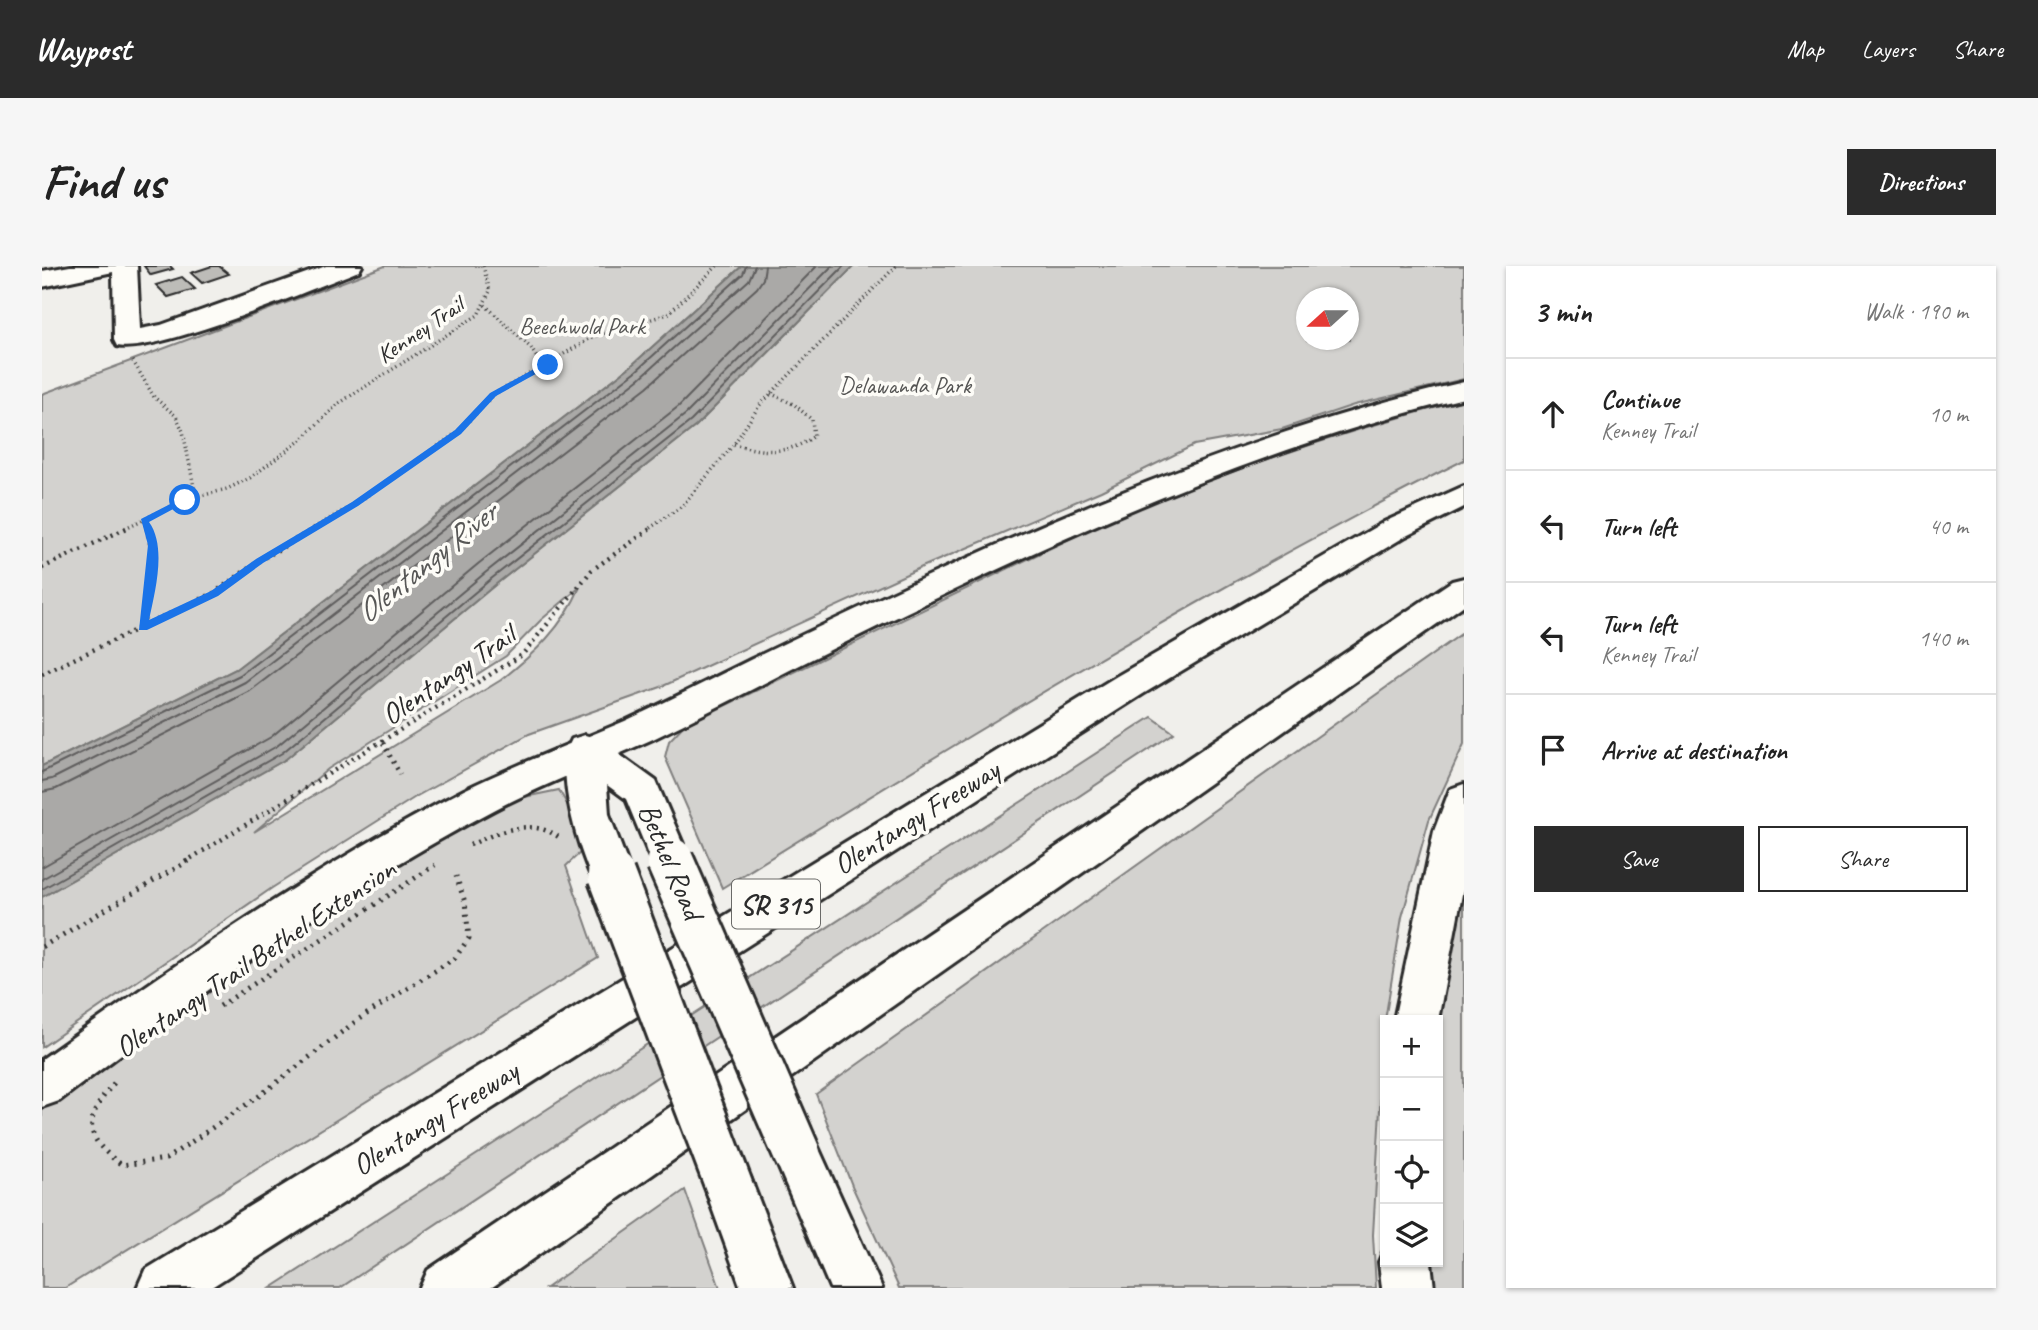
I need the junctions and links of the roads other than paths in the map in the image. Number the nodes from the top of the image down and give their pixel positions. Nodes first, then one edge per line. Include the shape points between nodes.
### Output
1 (108, 266) edge
2 (125, 266) edge
3 (350, 266) edge
4 (42, 279) edge
5 (1464, 390) edge
6 (1464, 495) edge
7 (1464, 589) edge
8 (585, 749) junction
9 (1464, 799) edge
10 (1417, 1015) edge
11 (42, 1086) edge
12 (1406, 1267) edge
13 (163, 1288) edge
14 (446, 1288) edge
15 (767, 1288) edge
16 (856, 1288) edge
17 (1408, 1288) edge

1 - 4 main road
2 - 3 main road via 127,340 167,332
5 - 8 main road via 1400,404 1191,475 1043,536 638,730
6 - 13 main road, Olentangy Freeway / SR 315 via 1395,530 1119,692
7 - 14 main road
8 - 11 main road via 466,805 296,909
8 - 15 main road, Bethel Road, bridge via 589,814
8 - 16 main road, Bethel Road, bridge via 642,791
9 - 10 main road
12 - 17 main road

